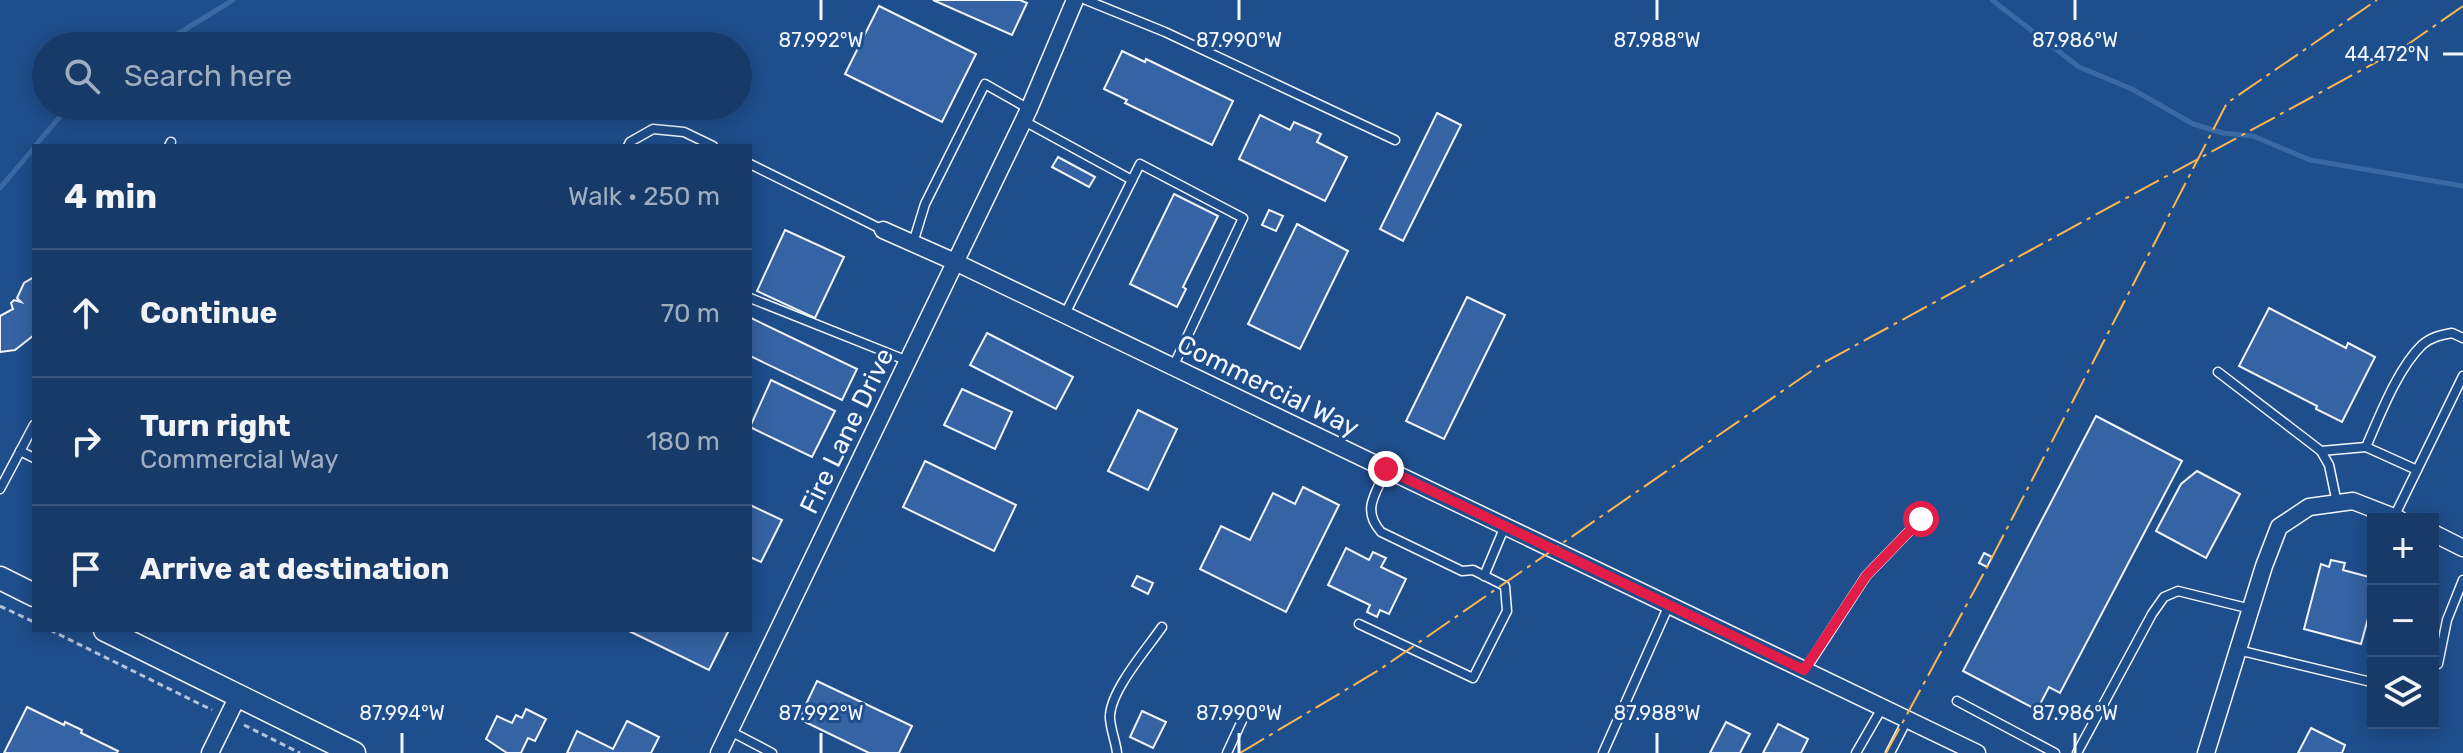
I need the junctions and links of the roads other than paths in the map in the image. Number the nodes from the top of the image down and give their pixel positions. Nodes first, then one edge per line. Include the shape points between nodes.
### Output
1 (1075, 0) edge
2 (1086, 0) edge
3 (1023, 120) junction
4 (1395, 140) dead end
5 (629, 144) edge
6 (709, 144) edge
7 (752, 165) edge
8 (1132, 180) junction
9 (883, 230) joint
10 (913, 244) junction
11 (955, 262) junction
12 (752, 299) edge
13 (1065, 315) junction
14 (2463, 338) edge
15 (908, 361) junction
16 (1173, 367) junction
17 (2218, 372) dead end
18 (2463, 376) edge
19 (32, 429) edge
20 (2366, 447) junction
21 (20, 451) junction
22 (2321, 451) junction
23 (32, 457) edge
24 (1386, 469) junction
25 (2417, 470) junction
26 (0, 489) edge
27 (2337, 503) junction
28 (2384, 513) edge
29 (2399, 513) edge
30 (1921, 519) dead end
31 (1505, 526) junction
32 (2439, 536) edge
33 (2463, 548) edge
34 (1484, 576) junction
35 (0, 578) edge
36 (2463, 582) edge
37 (32, 594) edge
38 (1669, 605) junction
39 (2251, 609) junction
40 (1359, 624) dead end
41 (1162, 627) dead end
42 (109, 632) edge
43 (2238, 650) junction
44 (2439, 659) edge
45 (1804, 670) junction
46 (2367, 681) edge
47 (238, 696) junction
48 (1957, 701) dead end
49 (1882, 708) junction
50 (1246, 712) dead end
51 (1907, 720) junction
52 (730, 731) junction
53 (210, 753) edge
54 (354, 753) edge
55 (719, 753) edge
56 (772, 753) edge
57 (1117, 753) edge
58 (1227, 753) edge
59 (1603, 753) edge
60 (1856, 753) edge
61 (1890, 753) edge
62 (1977, 753) edge
63 (2055, 753) edge
64 (2077, 753) edge
65 (2206, 753) edge

1 - 3 street, Fire Lane Drive
2 - 4 lane
3 - 8 lane
3 - 10 lane via 985,84 925,204
3 - 11 street, Fire Lane Drive
5 - 6 lane via 653,129 684,132
7 - 9 lane
8 - 13 lane
8 - 16 lane via 1140,164 1243,218
9 - 10 street, Commercial Way
10 - 11 street, Commercial Way
11 - 13 street, Commercial Way
11 - 15 street, Fire Lane Drive
12 - 15 lane
13 - 16 street, Commercial Way
14 - 20 lane via 2452,333 2422,345 2400,376
15 - 52 street, Fire Lane Drive
16 - 24 street, Commercial Way
17 - 22 lane
18 - 25 lane
19 - 21 lane
20 - 22 lane
20 - 25 lane
21 - 23 lane
21 - 26 lane
22 - 27 lane
24 - 31 street, Commercial Way
24 - 34 lane via 1369,510 1381,532 1462,571
25 - 29 lane
27 - 28 street via 2353,501
27 - 39 street via 2309,507 2279,527
30 - 45 lane via 1866,576
31 - 34 lane
31 - 38 street, Commercial Way
32 - 33 street
34 - 40 lane via 1505,586 1507,611 1473,678
35 - 37 street
36 - 44 lane
38 - 45 street, Commercial Way
38 - 59 lane
39 - 43 street
39 - 64 lane via 2178,591 2164,597
41 - 57 lane via 1113,700 1109,720
42 - 47 street
43 - 46 lane
43 - 65 street
45 - 49 street, Commercial Way
47 - 53 street
47 - 54 street
48 - 63 lane
49 - 51 street, Commercial Way
49 - 60 lane
50 - 58 lane
51 - 61 lane
51 - 62 street, Commercial Way
52 - 55 street, Fire Lane Drive
52 - 56 lane

